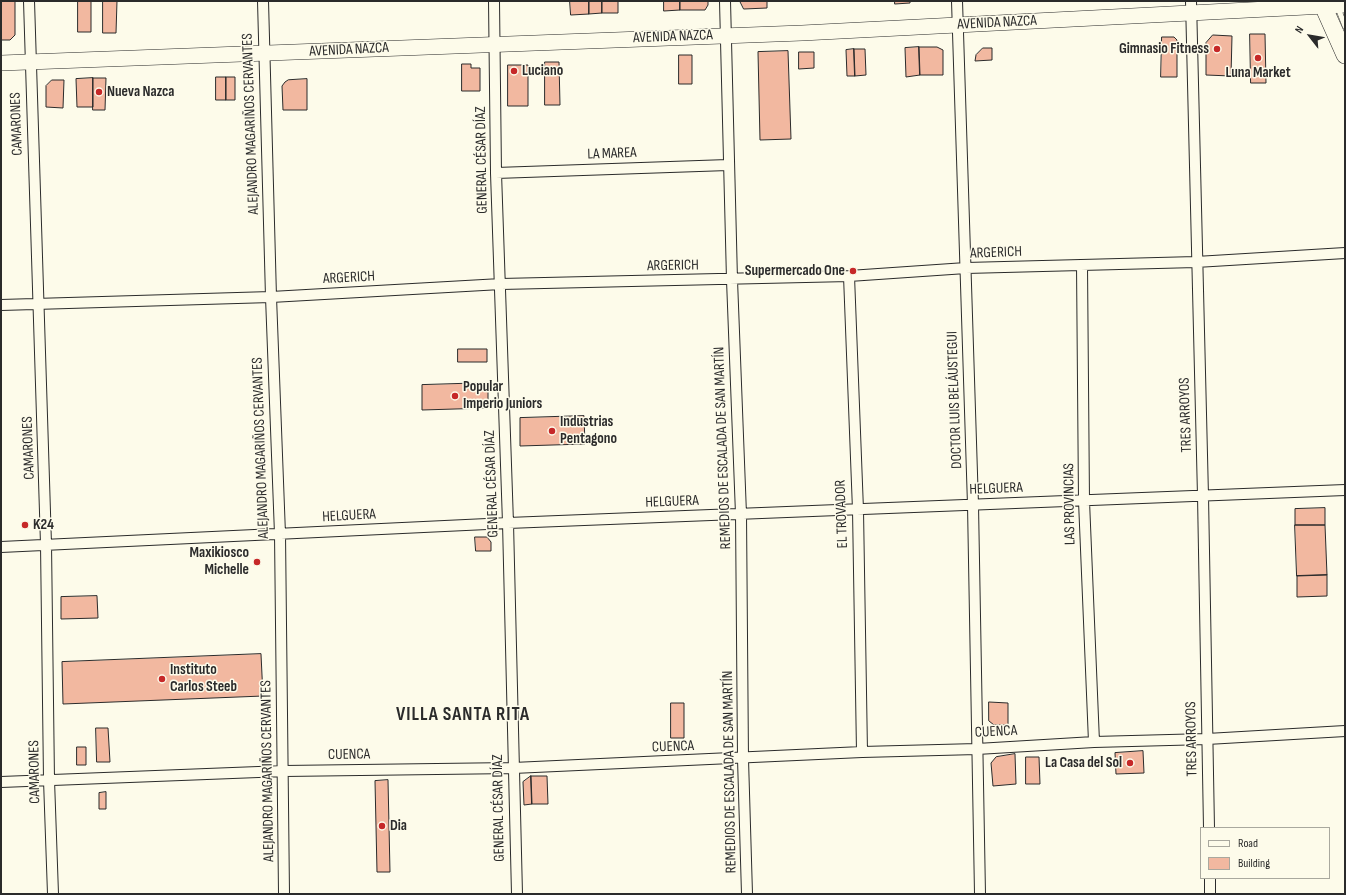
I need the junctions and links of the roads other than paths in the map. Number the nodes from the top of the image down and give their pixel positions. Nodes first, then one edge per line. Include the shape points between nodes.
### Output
1 (29, 1) edge
2 (263, 1) edge
3 (494, 1) edge
4 (725, 1) edge
5 (957, 1) edge
6 (1332, 4) edge
7 (1191, 7) edge
8 (958, 24) junction
9 (1345, 26) edge
10 (726, 36) junction
11 (495, 44) junction
12 (264, 54) junction
13 (1345, 55) edge
14 (31, 62) junction
15 (1, 63) edge
16 (728, 165) junction
17 (496, 173) junction
18 (1345, 253) edge
19 (1196, 262) junction
20 (1082, 265) junction
21 (966, 268) junction
22 (849, 276) junction
23 (732, 280) junction
24 (501, 284) junction
25 (271, 297) junction
26 (40, 303) junction
27 (1, 305) edge
28 (1345, 490) edge
29 (1203, 496) junction
30 (1084, 501) junction
31 (973, 505) junction
32 (858, 510) junction
33 (741, 514) junction
34 (508, 523) junction
35 (280, 534) junction
36 (46, 544) junction
37 (1, 546) edge
38 (1345, 731) edge
39 (1207, 739) junction
40 (1094, 742) junction
41 (976, 749) junction
42 (862, 752) junction
43 (743, 759) junction
44 (513, 768) junction
45 (284, 771) junction
46 (49, 780) junction
47 (1, 782) edge
48 (1209, 827) edge
49 (1210, 879) edge
50 (54, 894) edge
51 (284, 894) edge
52 (517, 894) edge
53 (747, 894) edge
54 (980, 894) edge
55 (1210, 894) edge

1 - 14 street, CAMARONES
2 - 12 street, ALEJANDRO MAGARIÑOS CERVANTES
3 - 11 street, GENERAL CÉSAR DÍAZ
4 - 10 street, REMEDIOS DE ESCALADA DE SAN MARTÍN
5 - 8 street, DOCTOR LUIS BELÁUSTEGUI
6 - 7 main road, AVENIDA NAZCA
6 - 9 lane
6 - 13 main road
7 - 8 main road, AVENIDA NAZCA
7 - 19 street, TRES ARROYOS
8 - 10 main road, AVENIDA NAZCA
8 - 21 street, DOCTOR LUIS BELÁUSTEGUI
10 - 11 main road, AVENIDA NAZCA
10 - 16 street, REMEDIOS DE ESCALADA DE SAN MARTÍN
11 - 12 main road, AVENIDA NAZCA
11 - 17 street, GENERAL CÉSAR DÍAZ
12 - 14 main road, AVENIDA NAZCA
12 - 25 street, ALEJANDRO MAGARIÑOS CERVANTES
14 - 15 main road, AVENIDA NAZCA
14 - 26 street, CAMARONES
16 - 17 street, LA MAREA
16 - 23 street, REMEDIOS DE ESCALADA DE SAN MARTÍN
17 - 24 street, GENERAL CÉSAR DÍAZ
18 - 19 street, ARGERICH
19 - 20 street, ARGERICH
19 - 29 street, TRES ARROYOS
20 - 21 street, ARGERICH
20 - 30 street, LAS PROVINCIAS
21 - 22 street, ARGERICH
21 - 31 street, DOCTOR LUIS BELÁUSTEGUI
22 - 23 street, ARGERICH
22 - 32 street, EL TROVADOR
23 - 24 street, ARGERICH
23 - 33 street, REMEDIOS DE ESCALADA DE SAN MARTÍN
24 - 25 street, ARGERICH
24 - 34 street, GENERAL CÉSAR DÍAZ
25 - 26 street, ARGERICH
25 - 35 street, ALEJANDRO MAGARIÑOS CERVANTES
26 - 27 street, ARGERICH
26 - 36 street, CAMARONES
28 - 29 street, HELGUERA
29 - 30 street, HELGUERA
29 - 39 street, TRES ARROYOS
30 - 31 street, HELGUERA
30 - 40 street, LAS PROVINCIAS
31 - 32 street, HELGUERA
31 - 41 street, DOCTOR LUIS BELÁUSTEGUI
32 - 33 street, HELGUERA
32 - 42 street, EL TROVADOR
33 - 34 street, HELGUERA
33 - 43 street, REMEDIOS DE ESCALADA DE SAN MARTÍN
34 - 35 street, HELGUERA
34 - 44 street, GENERAL CÉSAR DÍAZ
35 - 36 street, HELGUERA
35 - 45 street, ALEJANDRO MAGARIÑOS CERVANTES
36 - 37 street, HELGUERA
36 - 46 street, CAMARONES
38 - 39 street, CUENCA
39 - 40 street, CUENCA
39 - 48 street, TRES ARROYOS
40 - 41 street, CUENCA
41 - 42 street, CUENCA
41 - 54 street, DOCTOR LUIS BELÁUSTEGUI
42 - 43 street, CUENCA
43 - 44 street, CUENCA
43 - 53 street, REMEDIOS DE ESCALADA DE SAN MARTÍN
44 - 45 street, CUENCA
44 - 52 street, GENERAL CÉSAR DÍAZ
45 - 46 street, CUENCA
45 - 51 street, ALEJANDRO MAGARIÑOS CERVANTES
46 - 47 street, CUENCA
46 - 50 street, CAMARONES
49 - 55 street

